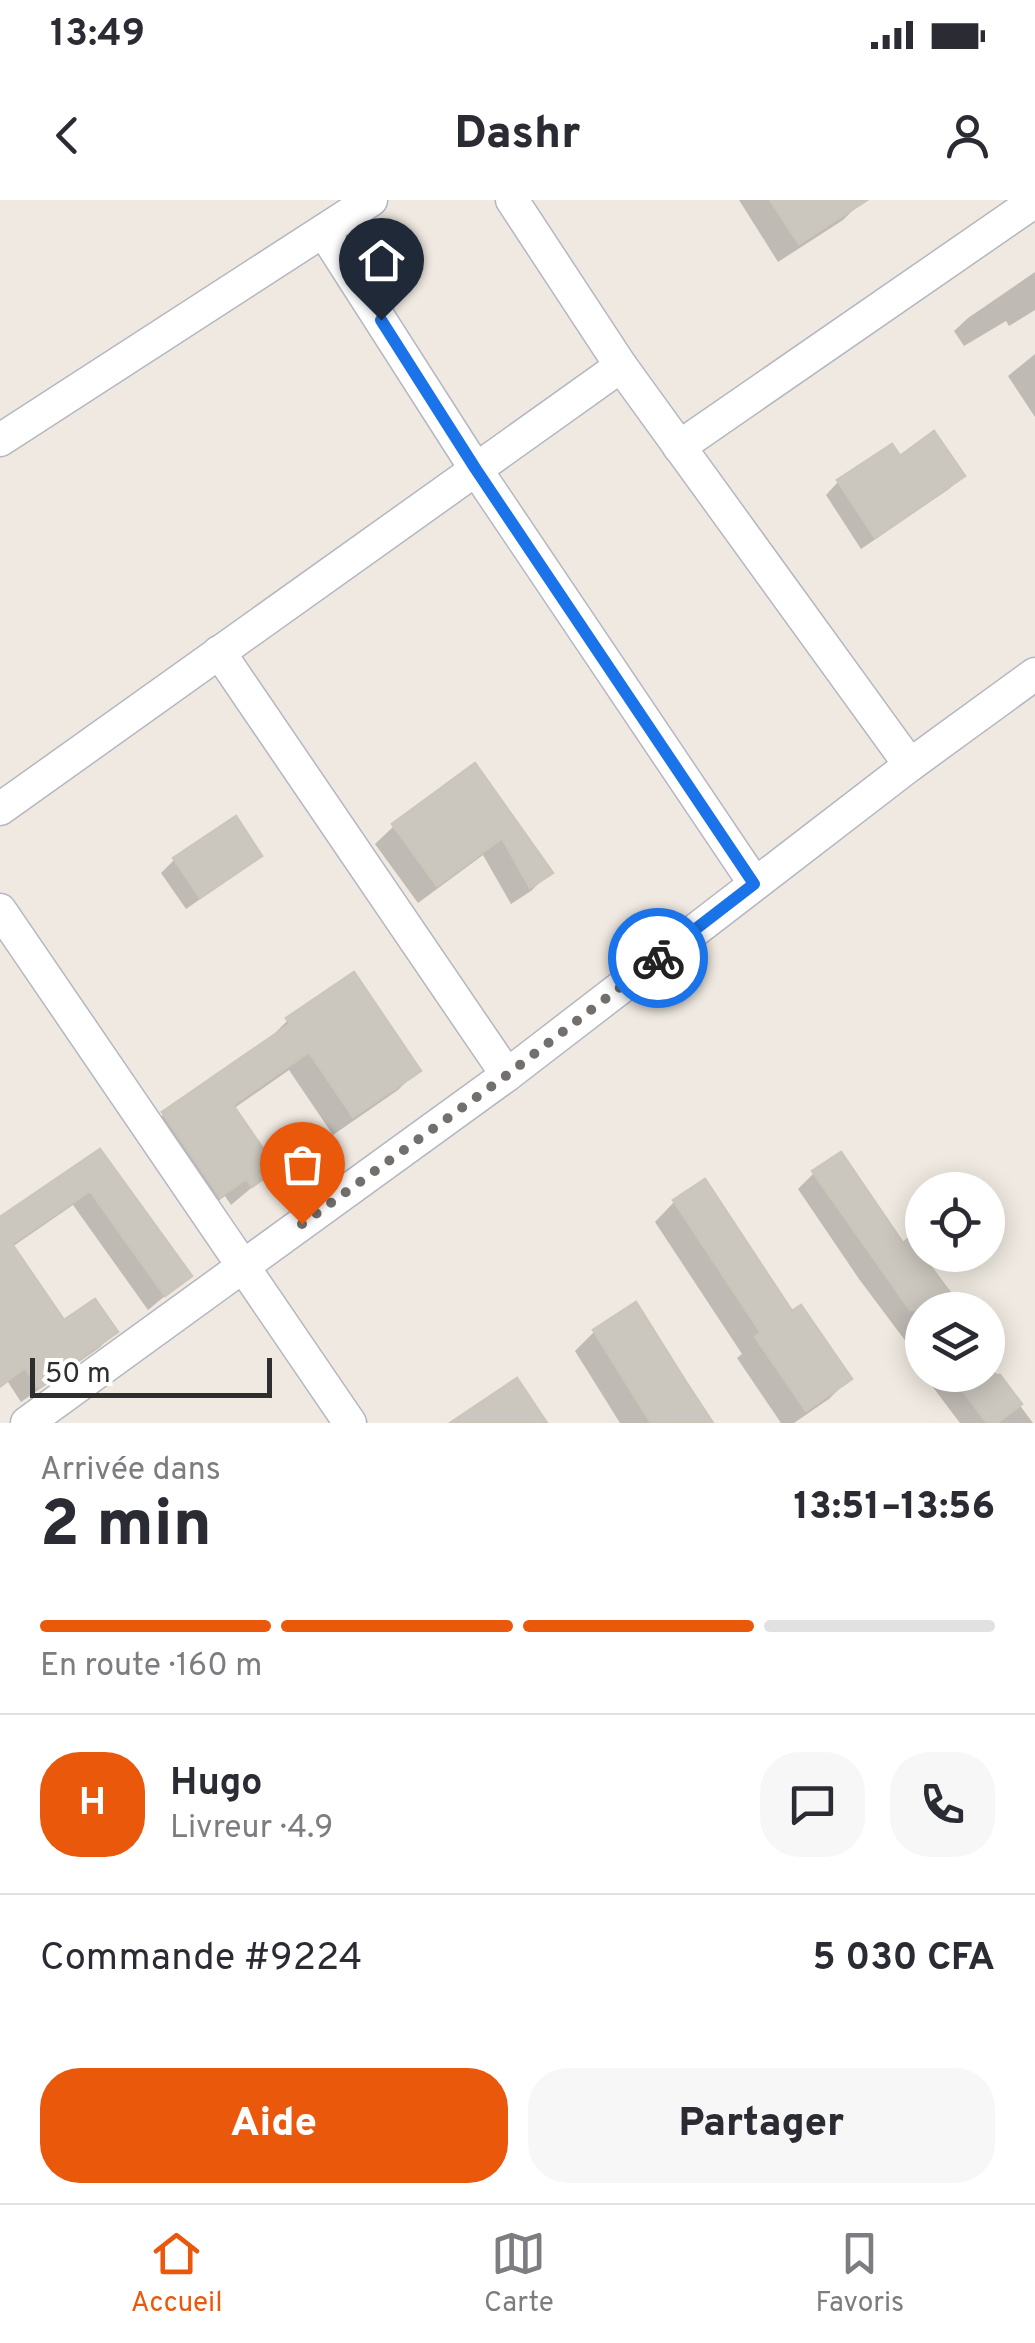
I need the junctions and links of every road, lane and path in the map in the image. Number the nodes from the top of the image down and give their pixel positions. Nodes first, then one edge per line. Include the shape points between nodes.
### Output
1 (371, 200) edge
2 (512, 200) edge
3 (1035, 201) edge
4 (324, 232) junction
5 (621, 366) junction
6 (0, 440) edge
7 (679, 446) junction
8 (475, 468) junction
9 (219, 652) junction
10 (1035, 674) edge
11 (910, 765) junction
12 (0, 809) edge
13 (754, 884) junction
14 (0, 910) edge
15 (507, 1075) junction
16 (244, 1267) junction
17 (27, 1423) edge
18 (350, 1423) edge

1 - 4 street
2 - 5 street
3 - 7 street
4 - 6 street
4 - 8 street
5 - 7 street
5 - 8 street
7 - 11 street
8 - 9 street
8 - 13 street
9 - 12 street
9 - 15 street
10 - 11 street
11 - 13 street
13 - 15 street
14 - 16 street
15 - 16 street
16 - 17 street
16 - 18 street

